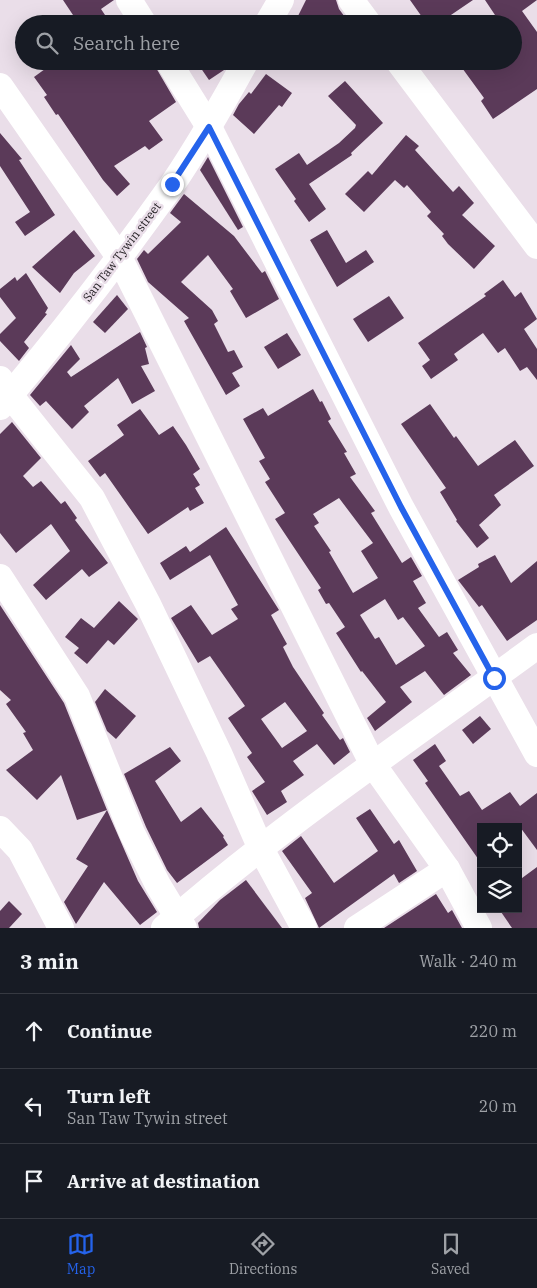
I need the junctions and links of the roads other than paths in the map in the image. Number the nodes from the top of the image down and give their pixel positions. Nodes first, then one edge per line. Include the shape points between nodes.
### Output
1 (129, 0) edge
2 (281, 0) edge
3 (351, 0) edge
4 (138, 15) edge
5 (272, 15) edge
6 (362, 15) edge
7 (174, 70) edge
8 (241, 70) edge
9 (405, 70) edge
10 (0, 86) edge
11 (209, 127) junction
12 (537, 246) edge
13 (119, 257) junction
14 (3, 394) edge
15 (0, 577) edge
16 (537, 646) edge
17 (494, 678) junction
18 (537, 754) edge
19 (372, 763) junction
20 (0, 829) edge
21 (261, 849) junction
22 (447, 869) junction
23 (175, 924) edge
24 (61, 928) edge
25 (304, 928) edge
26 (357, 928) edge
27 (479, 928) edge

1 - 4 street
2 - 5 street
3 - 6 street
7 - 11 street
8 - 11 street, San Taw Tywin street
9 - 12 street
10 - 13 street
11 - 13 street, San Taw Tywin street
11 - 17 street via 401,507
13 - 14 street, San Taw Tywin street
13 - 19 street
14 - 21 street via 92,498 152,613
15 - 23 street via 77,696 132,833
16 - 17 street
17 - 18 street
17 - 19 street
19 - 21 street
19 - 22 street
20 - 24 street via 20,850
21 - 23 street
21 - 25 street
22 - 26 street
22 - 27 street

